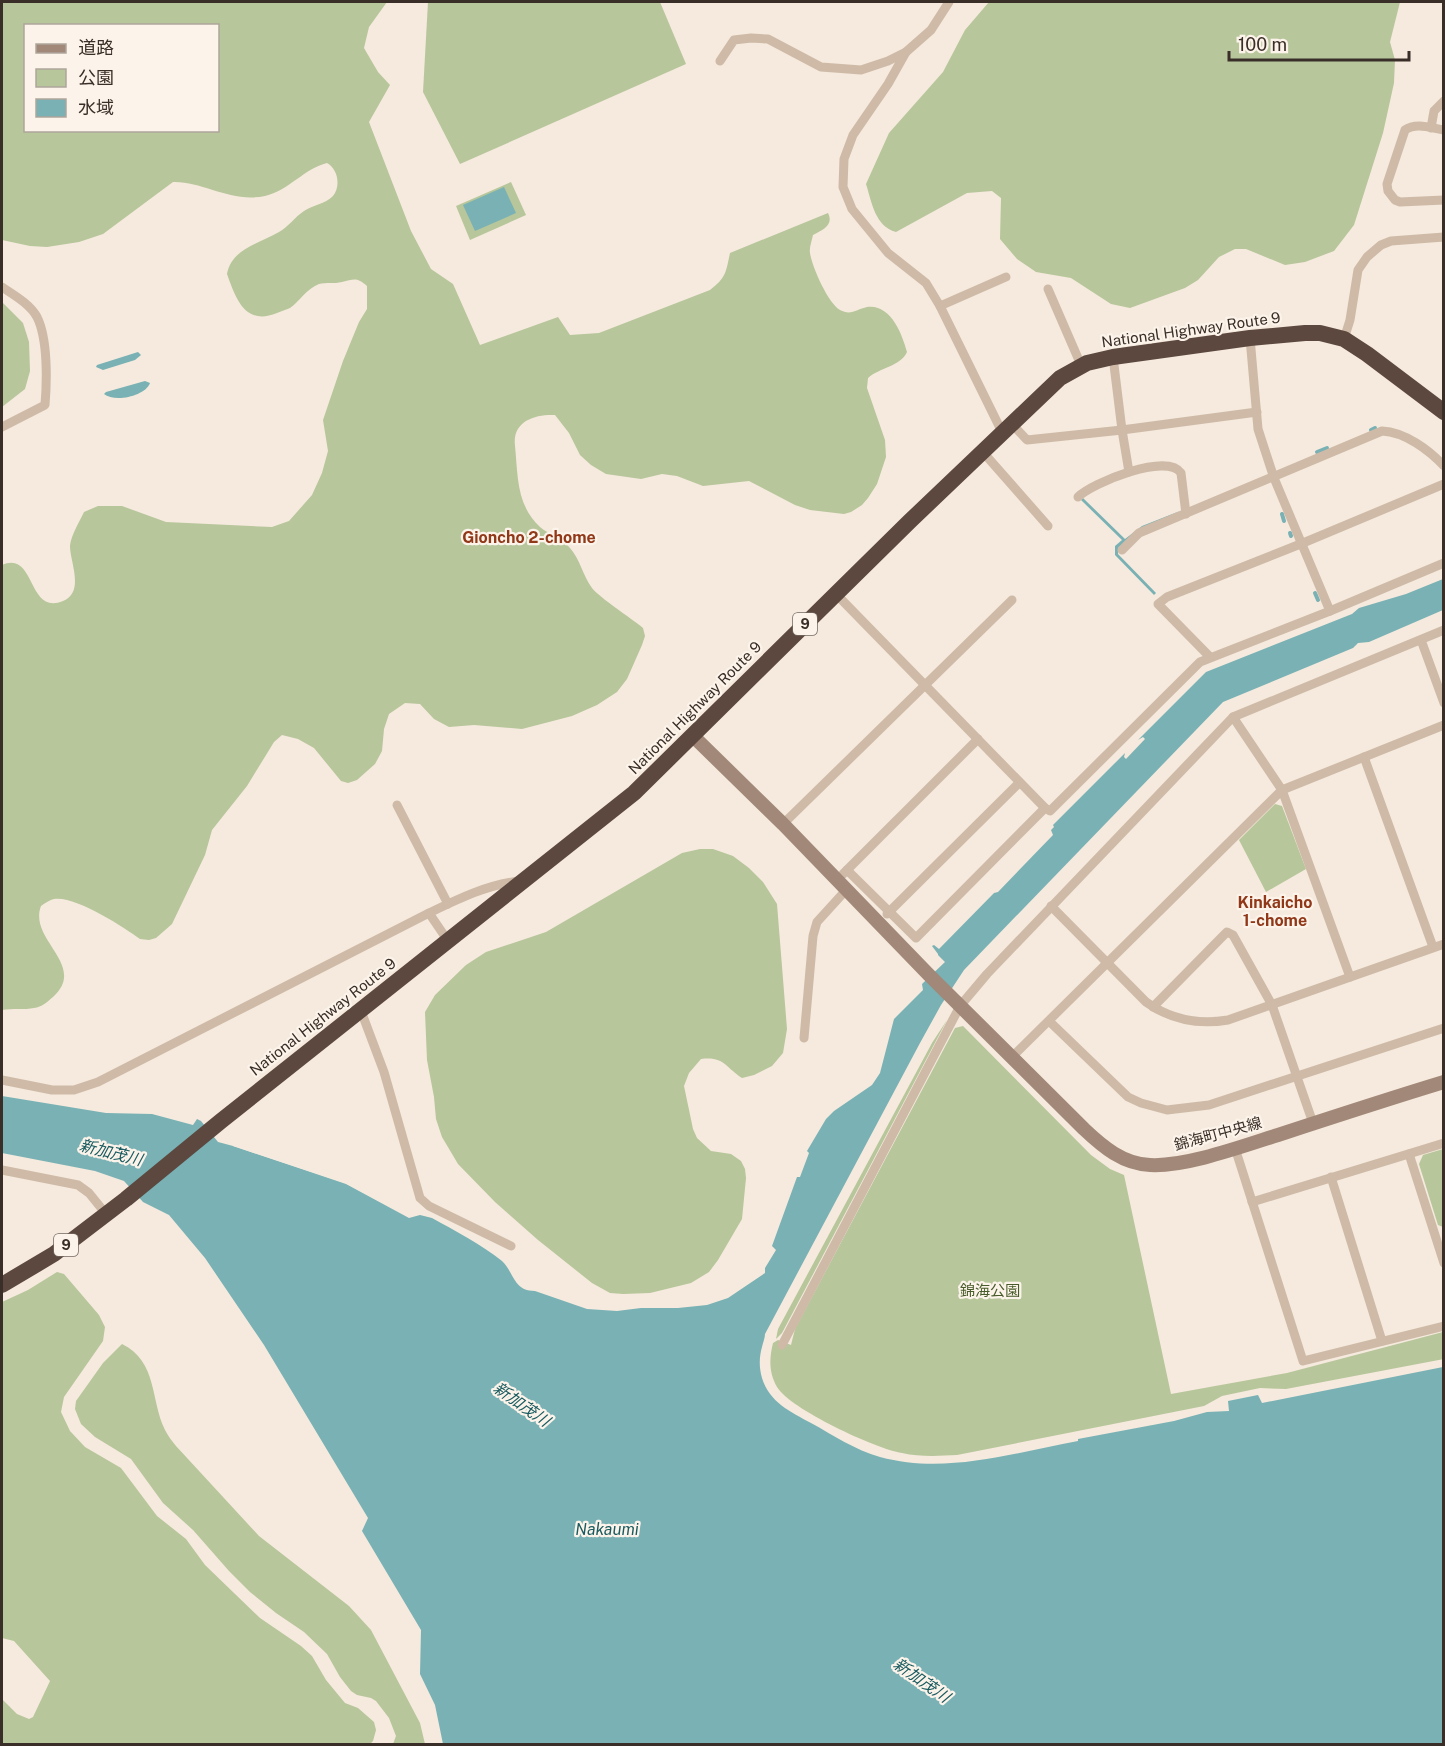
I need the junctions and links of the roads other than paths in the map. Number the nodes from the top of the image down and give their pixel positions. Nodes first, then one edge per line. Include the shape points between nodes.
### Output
1 (948, 2) edge
2 (906, 52) junction
3 (720, 61) dead end
4 (1443, 101) edge
5 (1431, 128) junction
6 (1443, 130) edge
7 (1443, 201) edge
8 (1443, 237) edge
9 (1005, 277) dead end
10 (2, 287) edge
11 (1048, 289) dead end
12 (940, 306) junction
13 (1250, 338) junction
14 (1344, 339) junction
15 (1113, 357) junction
16 (1081, 365) junction
17 (1257, 412) junction
18 (1443, 412) edge
19 (2, 427) edge
20 (1007, 428) junction
21 (1122, 430) junction
22 (982, 451) junction
23 (1443, 466) edge
24 (1129, 472) junction
25 (1274, 478) junction
26 (1443, 484) edge
27 (1078, 497) dead end
28 (1186, 514) junction
29 (1048, 526) dead end
30 (1303, 543) junction
31 (1122, 550) dead end
32 (1443, 563) edge
33 (836, 594) junction
34 (1012, 600) dead end
35 (1330, 611) junction
36 (1443, 630) edge
37 (1420, 640) junction
38 (1210, 657) junction
39 (925, 685) junction
40 (1443, 703) edge
41 (1233, 717) junction
42 (1443, 725) edge
43 (693, 736) junction
44 (978, 740) junction
45 (1364, 757) junction
46 (1019, 783) junction
47 (1282, 790) junction
48 (397, 805) dead end
49 (1044, 808) junction
50 (783, 824) junction
51 (844, 880) junction
52 (524, 881) junction
53 (448, 904) junction
54 (1051, 906) junction
55 (890, 912) junction
56 (429, 913) junction
57 (879, 922) junction
58 (448, 941) junction
59 (1443, 944) edge
60 (1433, 947) junction
61 (1107, 963) junction
62 (1350, 977) junction
63 (955, 1001) junction
64 (1272, 1005) junction
65 (1153, 1007) junction
66 (361, 1011) junction
67 (1049, 1021) junction
68 (1443, 1028) edge
69 (804, 1038) dead end
70 (1012, 1057) junction
71 (1298, 1076) junction
72 (2, 1080) edge
73 (1443, 1082) edge
74 (1313, 1123) junction
75 (1443, 1143) edge
76 (1235, 1148) junction
77 (1409, 1154) junction
78 (2, 1170) edge
79 (1331, 1178) junction
80 (1252, 1202) junction
81 (106, 1214) junction
82 (1439, 1237) edge
83 (512, 1246) dead end
84 (1443, 1263) edge
85 (2, 1285) edge
86 (1443, 1326) edge
87 (1382, 1341) junction
88 (782, 1345) dead end

1 - 2 street via 931,30
2 - 3 street via 861,70 821,67 768,39 751,38 734,40
2 - 12 street via 853,135 844,159 843,187 864,225 888,253 926,283
4 - 5 street via 1434,111
5 - 6 street
5 - 7 street via 1412,126 1405,130 1388,191 1400,201
8 - 14 street via 1391,240 1367,257 1358,270
9 - 12 street
10 - 19 street via 36,315 42,331 46,379 45,405
11 - 16 street
12 - 20 street
13 - 14 highway, National Highway Route 9 / 9 via 1320,333
13 - 15 highway, National Highway Route 9 / 9
13 - 17 street
14 - 18 highway, National Highway Route 9 / 9
15 - 16 highway, National Highway Route 9 / 9
15 - 21 street
16 - 20 highway, National Highway Route 9 / 9 via 1060,378
17 - 21 street
17 - 25 street via 1258,429
20 - 21 street via 1027,440
20 - 22 highway, National Highway Route 9 / 9
21 - 24 street
22 - 29 street
22 - 33 highway, National Highway Route 9 / 9
23 - 25 street via 1426,449 1383,431
24 - 27 street via 1086,489
24 - 28 street via 1148,467 1179,469
25 - 28 street
25 - 30 street
26 - 30 street
28 - 31 street via 1139,533
30 - 35 street
30 - 38 street via 1158,604
32 - 35 street
33 - 39 street
33 - 43 highway, National Highway Route 9 / 9
34 - 39 street
35 - 38 street
36 - 37 street
37 - 40 street
37 - 41 street
38 - 49 street via 1200,662 1050,812
39 - 44 street
39 - 50 street
41 - 47 street
41 - 54 street
42 - 45 street
43 - 50 street, 錦海町中央線
43 - 52 highway, National Highway Route 9 / 9 via 634,793
44 - 46 street
44 - 51 street
45 - 47 street
45 - 60 street
46 - 49 street
46 - 55 street
47 - 61 street
47 - 62 street
48 - 53 street
49 - 55 street via 916,938
50 - 51 street, 錦海町中央線
51 - 55 street
51 - 57 street, 錦海町中央線
51 - 69 street via 817,922 813,936
52 - 53 street via 471,893
52 - 58 highway, National Highway Route 9 / 9
53 - 56 street
54 - 61 street
54 - 63 street
55 - 57 street
56 - 58 street
56 - 72 street via 98,1082 74,1090 52,1090
57 - 63 street, 錦海町中央線
58 - 66 highway, National Highway Route 9 / 9
59 - 60 street
60 - 62 street
61 - 65 street
61 - 67 street
62 - 64 street
63 - 70 street, 錦海町中央線
63 - 88 street
64 - 65 street via 1228,1020 1209,1022 1176,1017
64 - 65 street via 1236,938 1227,932
64 - 71 street
66 - 81 highway, National Highway Route 9 / 9
66 - 83 street via 384,1072 420,1198
67 - 70 street
67 - 71 street via 1123,1092 1155,1107 1180,1110 1209,1105
68 - 71 street
70 - 76 street, 錦海町中央線 via 1089,1134 1125,1160 1164,1165
71 - 74 street
73 - 74 street, 錦海町中央線
74 - 76 street, 錦海町中央線
75 - 77 street
76 - 80 street
77 - 79 street
77 - 82 street
78 - 81 street via 78,1185
79 - 80 street
79 - 87 street
80 - 87 street via 1303,1361
81 - 85 highway, National Highway Route 9 / 9 via 54,1254
82 - 84 street
86 - 87 street

